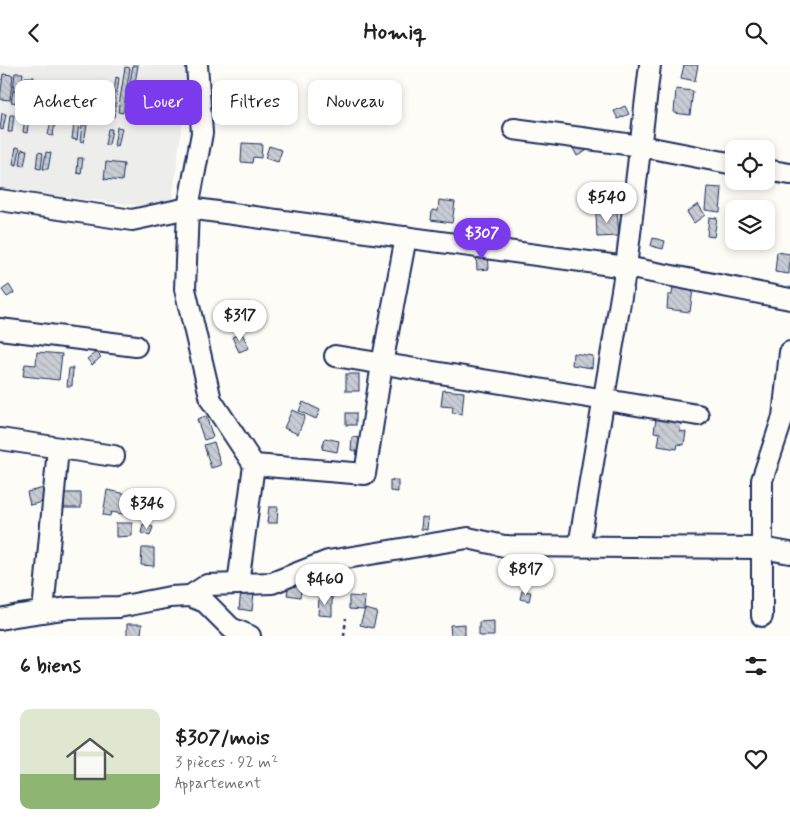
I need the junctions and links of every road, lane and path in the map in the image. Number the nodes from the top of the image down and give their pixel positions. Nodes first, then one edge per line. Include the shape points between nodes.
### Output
1 (196, 65) edge
2 (650, 65) edge
3 (514, 129) dead end
4 (641, 146) junction
5 (725, 162) edge
6 (775, 172) edge
7 (790, 174) edge
8 (0, 200) edge
9 (188, 208) junction
10 (406, 237) junction
11 (626, 267) junction
12 (790, 299) edge
13 (0, 329) edge
14 (136, 346) dead end
15 (790, 353) edge
16 (335, 356) dead end
17 (382, 364) junction
18 (604, 399) junction
19 (698, 415) dead end
20 (0, 439) edge
21 (58, 448) junction
22 (114, 456) dead end
23 (254, 465) junction
24 (579, 546) junction
25 (762, 548) junction
26 (790, 553) edge
27 (238, 584) junction
28 (190, 596) junction
29 (43, 612) junction
30 (762, 617) dead end
31 (346, 618) dead end
32 (0, 619) edge
33 (228, 632) edge
34 (250, 636) edge
35 (344, 636) edge

1 - 9 street via 202,133
2 - 4 street
3 - 4 street
4 - 5 street
4 - 11 street
6 - 7 street
8 - 9 street via 132,220
9 - 10 street
9 - 23 street via 185,289 211,401
10 - 11 street
10 - 17 street
11 - 12 street
11 - 18 street
13 - 14 street
15 - 25 street via 783,417 762,480
16 - 17 street
17 - 18 street
17 - 23 street via 365,474
18 - 19 street
18 - 24 street
20 - 21 street
21 - 22 street
21 - 29 street
23 - 27 street
24 - 25 street
24 - 27 street via 504,546 468,538 328,561 272,583
25 - 26 street
25 - 30 street
27 - 28 street via 207,585
28 - 29 street via 119,607
28 - 33 street via 205,602
29 - 32 street
31 - 35 path
33 - 34 street

